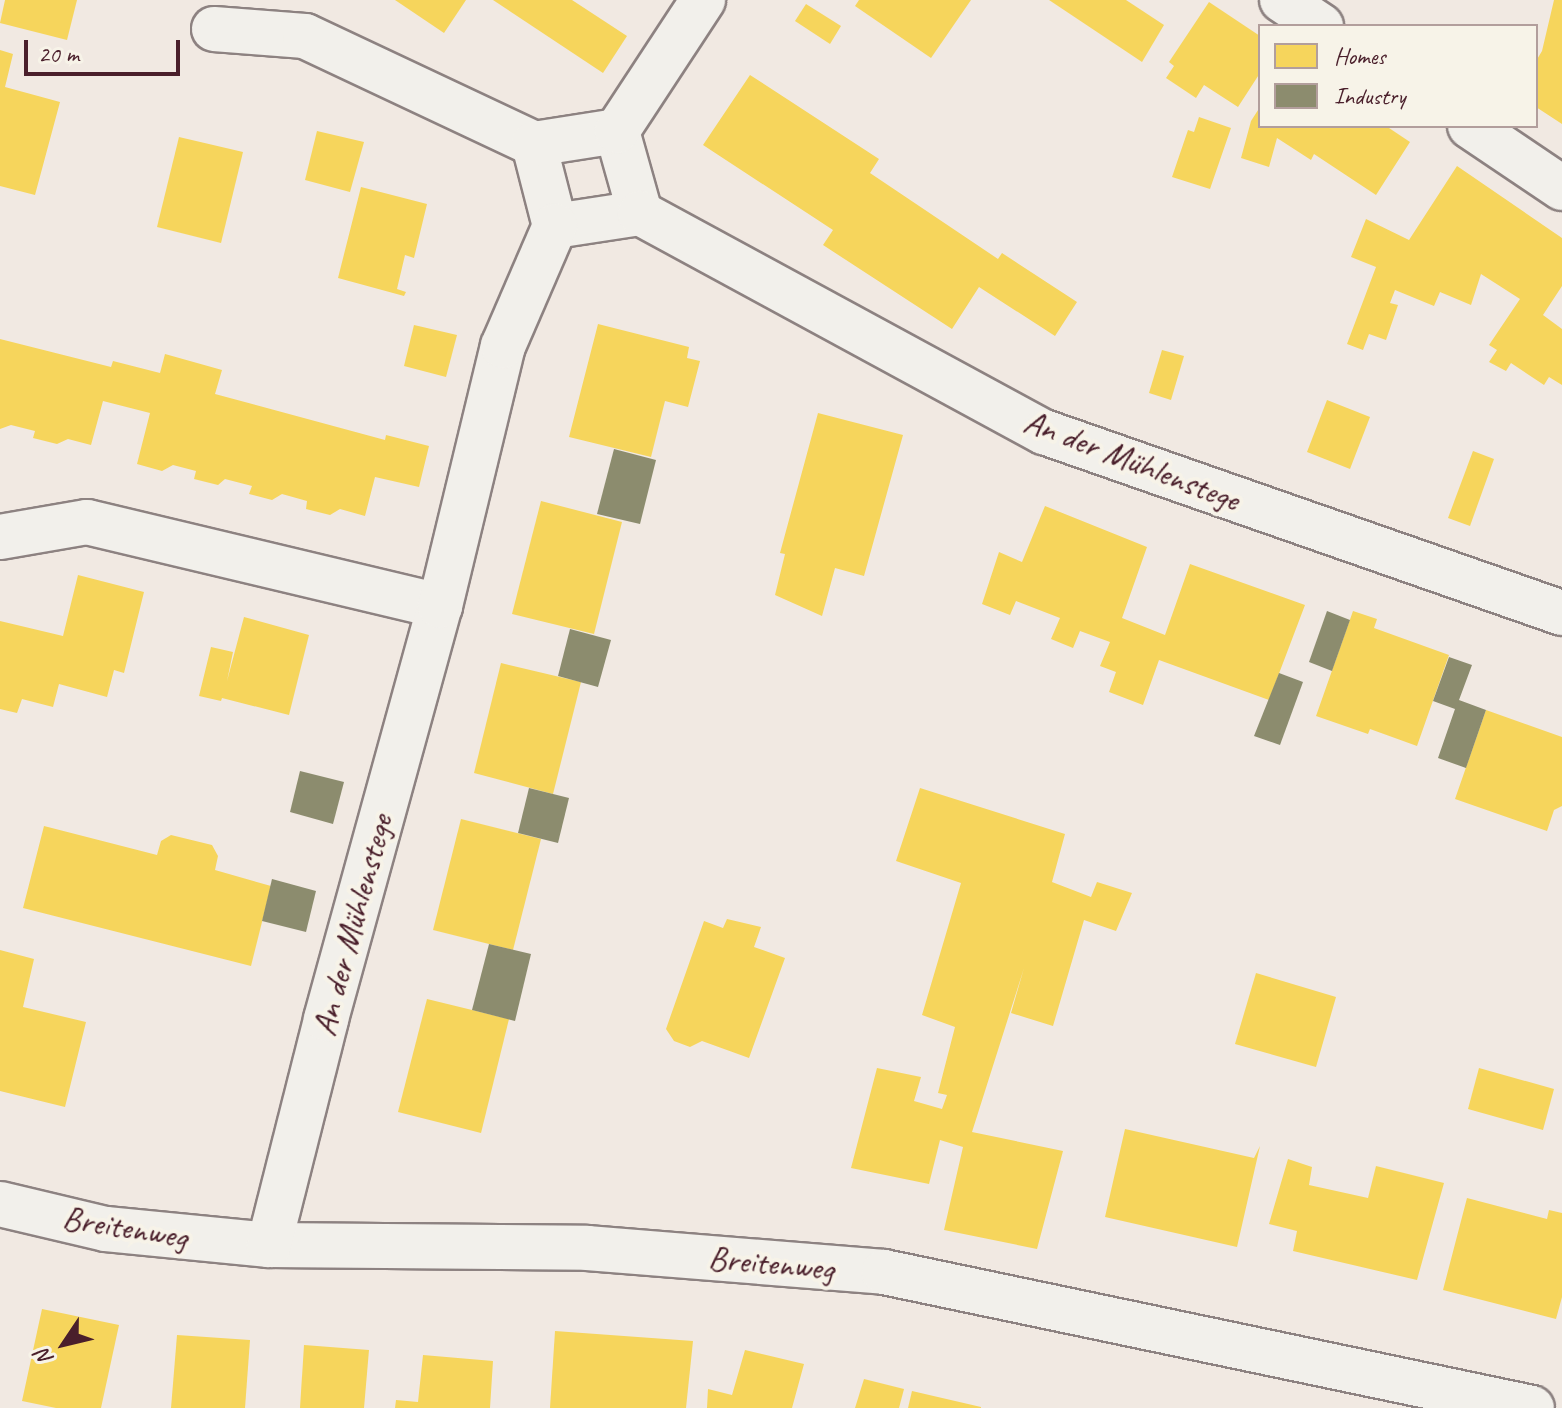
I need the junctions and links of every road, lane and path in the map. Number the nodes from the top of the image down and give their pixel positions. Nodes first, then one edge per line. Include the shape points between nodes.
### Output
1 (703, 0) edge
2 (1282, 0) edge
3 (1318, 24) edge
4 (214, 29) dead end
5 (1473, 128) edge
6 (617, 131) junction
7 (534, 144) junction
8 (1562, 188) edge
9 (640, 213) junction
10 (555, 226) junction
11 (0, 537) edge
12 (440, 606) junction
13 (1562, 613) edge
14 (0, 1204) edge
15 (269, 1245) junction
16 (1532, 1408) edge

1 - 6 street
2 - 3 street
4 - 7 street via 305,36
5 - 8 street
6 - 7 street
6 - 9 street
7 - 10 street
9 - 10 street
9 - 13 street, An der Mühlenstege via 1044,432
10 - 12 street, An der Mühlenstege via 503,346
11 - 12 street via 87,522
12 - 15 street, An der Mühlenstege
14 - 15 street, Breitenweg via 106,1229
15 - 16 street, Breitenweg via 587,1248 884,1272

